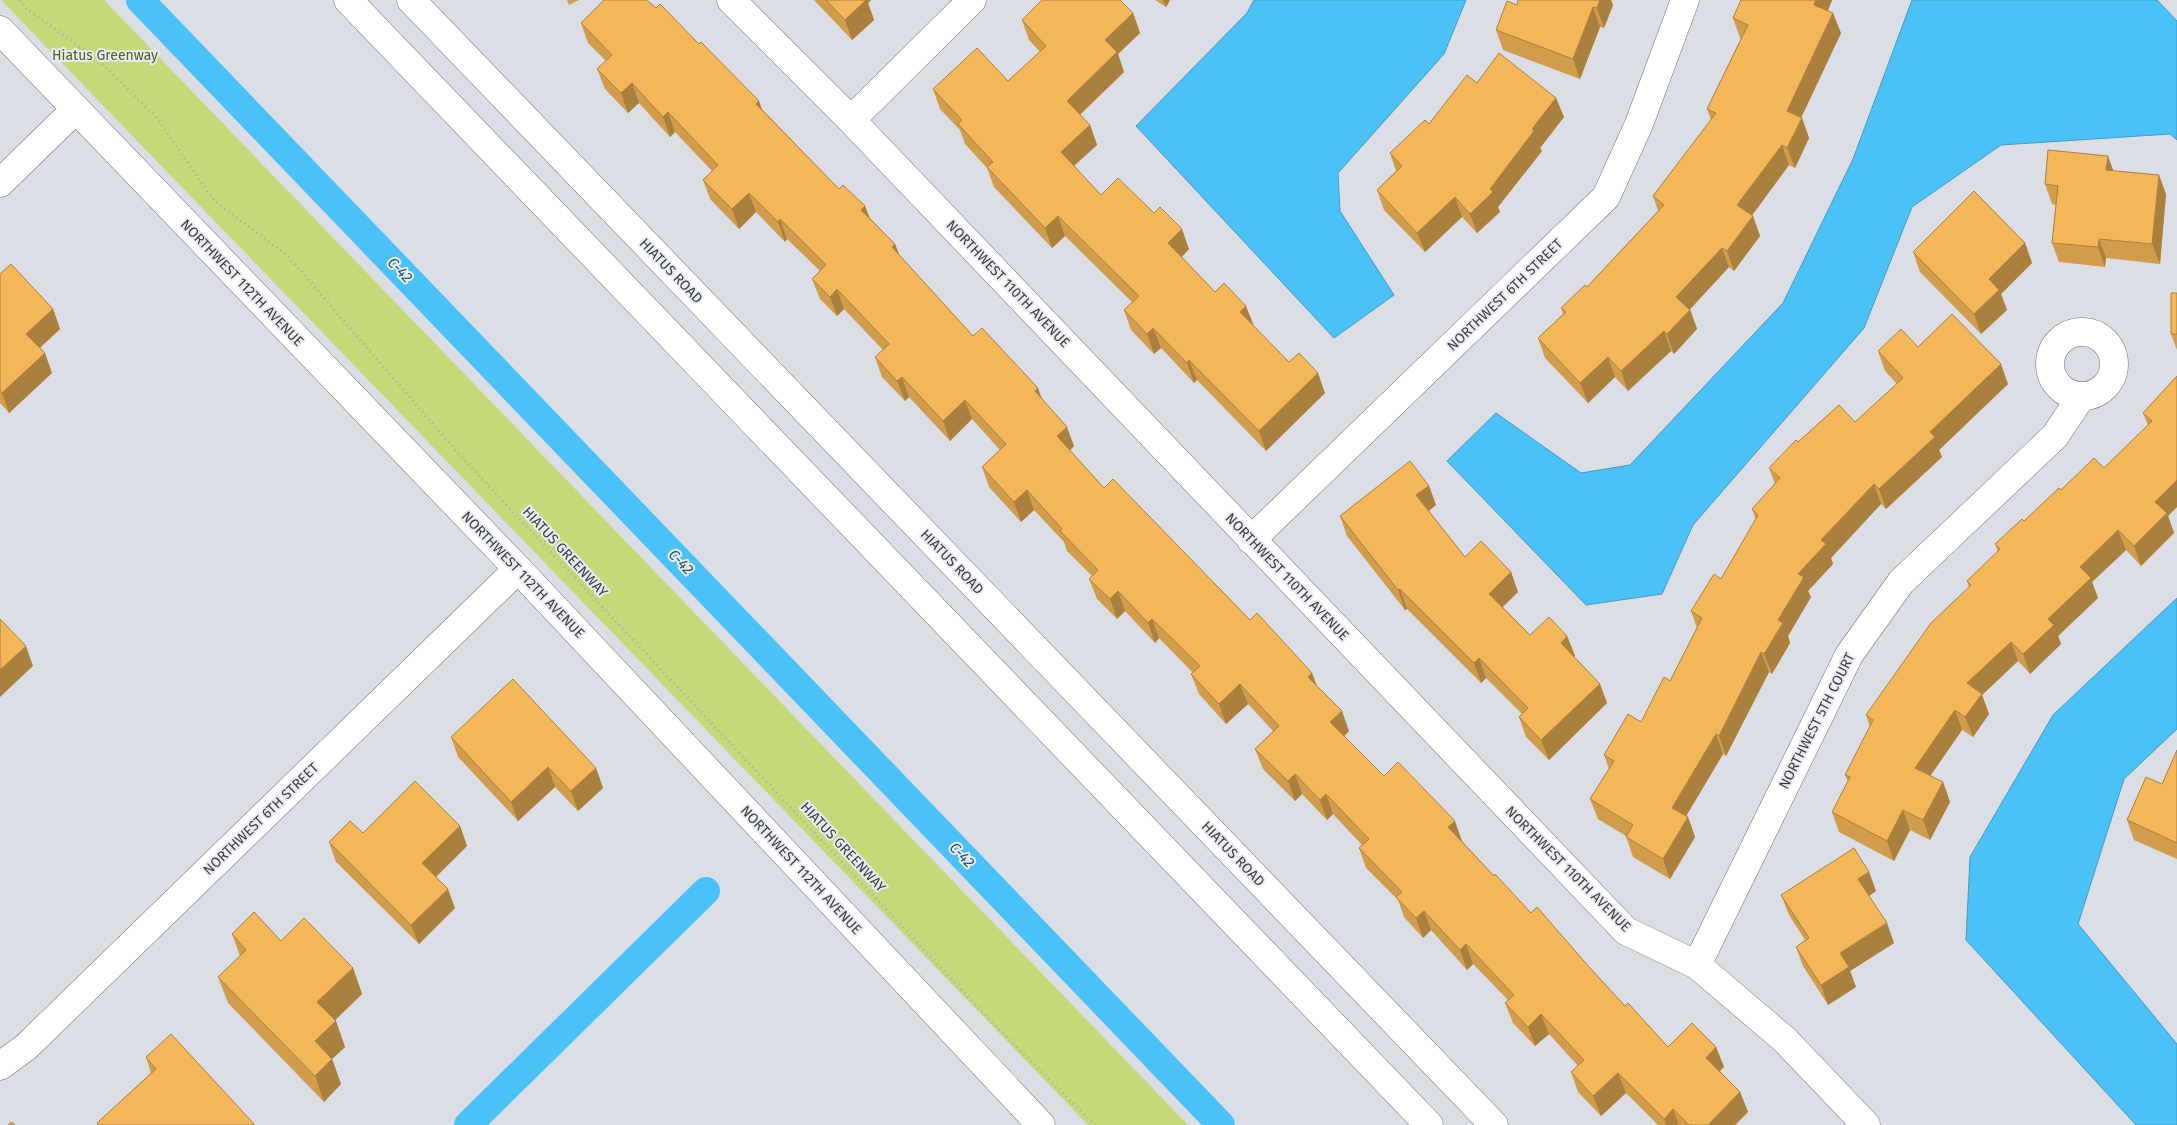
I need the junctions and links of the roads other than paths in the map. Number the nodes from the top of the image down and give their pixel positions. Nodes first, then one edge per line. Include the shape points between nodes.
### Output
1 (348, 0) edge
2 (411, 0) edge
3 (731, 0) edge
4 (972, 0) edge
5 (1684, 0) edge
6 (0, 30) edge
7 (75, 110) junction
8 (851, 120) junction
9 (0, 184) edge
10 (2081, 397) dead end
11 (1251, 540) junction
12 (518, 568) junction
13 (1697, 965) junction
14 (0, 1066) edge
15 (1041, 1125) edge
16 (1429, 1125) edge
17 (1494, 1125) edge
18 (1866, 1125) edge

1 - 16 street
2 - 17 street, HIATUS ROAD
3 - 8 street, NORTHWEST 110TH AVENUE
4 - 8 street
5 - 11 street, NORTHWEST 6TH STREET via 1639,124 1606,197
6 - 7 street, NORTHWEST 112TH AVENUE
7 - 9 street
7 - 12 street, NORTHWEST 112TH AVENUE
8 - 11 street, NORTHWEST 110TH AVENUE
10 - 13 street, NORTHWEST 5TH COURT via 2055,436 1901,582 1849,655
11 - 13 street, NORTHWEST 110TH AVENUE via 1626,931
12 - 14 street, NORTHWEST 6TH STREET via 26,1047
12 - 15 street, NORTHWEST 112TH AVENUE
13 - 18 street, NORTHWEST 110TH AVENUE via 1785,1040

